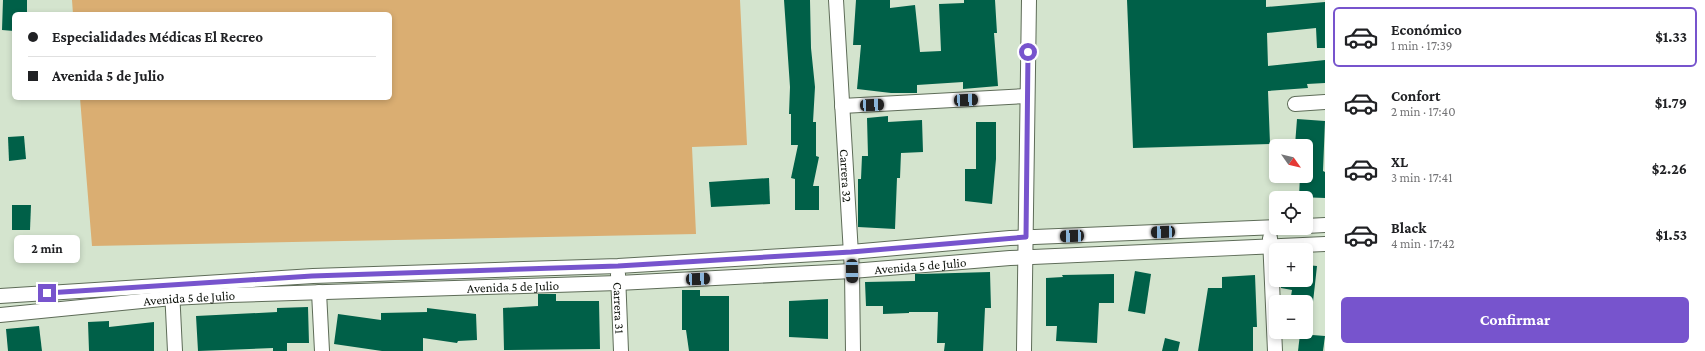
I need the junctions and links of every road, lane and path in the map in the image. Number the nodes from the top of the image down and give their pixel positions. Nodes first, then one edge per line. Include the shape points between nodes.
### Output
1 (836, 0) edge
2 (1029, 0) edge
3 (1028, 96) junction
4 (1325, 102) edge
5 (1295, 104) dead end
6 (842, 106) junction
7 (1325, 225) edge
8 (1313, 226) edge
9 (1269, 227) edge
10 (1026, 237) junction
11 (1313, 244) edge
12 (1325, 244) edge
13 (1269, 246) edge
14 (851, 252) junction
15 (1026, 257) junction
16 (618, 266) junction
17 (852, 271) junction
18 (395, 273) junction
19 (618, 283) junction
20 (1272, 287) edge
21 (397, 290) junction
22 (172, 292) junction
23 (319, 292) junction
24 (0, 296) edge
25 (0, 315) edge
26 (176, 351) edge
27 (322, 351) edge
28 (621, 351) edge
29 (853, 351) edge
30 (1024, 351) edge
31 (1274, 351) edge

1 - 6 street, Carrera 32
2 - 3 street
3 - 6 street
3 - 10 street
4 - 5 street
6 - 14 street, Carrera 32
7 - 8 street
9 - 10 street, Avenida 5 de Julio
10 - 14 street, Avenida 5 de Julio
10 - 15 street
11 - 12 street, Avenida 5 de Julio
13 - 15 street, Avenida 5 de Julio
14 - 16 street, Avenida 5 de Julio
14 - 17 street, Carrera 32
15 - 17 street, Avenida 5 de Julio
15 - 30 street
16 - 18 street, Avenida 5 de Julio
16 - 19 street, Carrera 31
17 - 19 street, Avenida 5 de Julio
17 - 29 street, Carrera 32
18 - 21 street
18 - 22 street, Avenida 5 de Julio via 312,276
19 - 21 street, Avenida 5 de Julio
19 - 28 street, Carrera 31
20 - 31 street
21 - 23 street, Avenida 5 de Julio
22 - 23 street, Avenida 5 de Julio via 230,295
22 - 24 street, Avenida 5 de Julio
22 - 25 street, Avenida 5 de Julio
22 - 26 street
23 - 27 street

